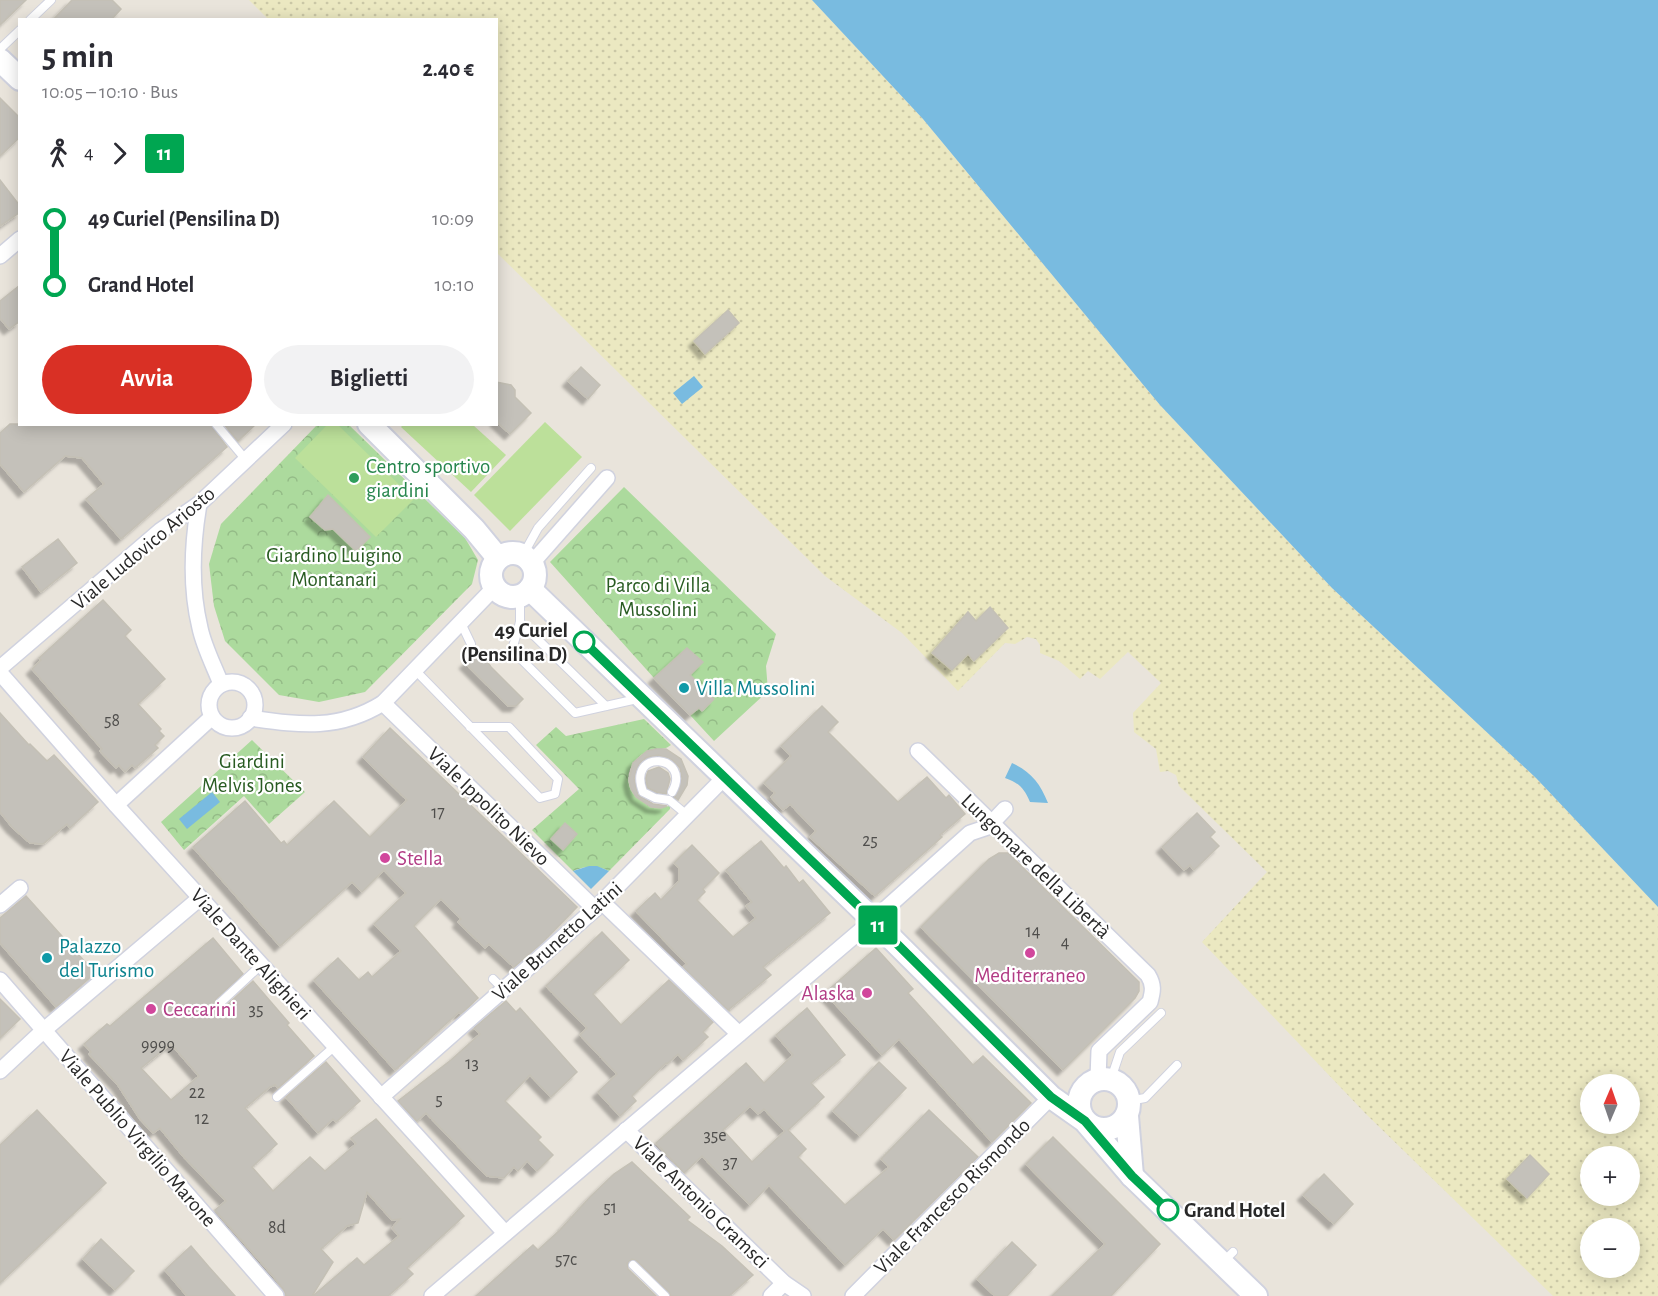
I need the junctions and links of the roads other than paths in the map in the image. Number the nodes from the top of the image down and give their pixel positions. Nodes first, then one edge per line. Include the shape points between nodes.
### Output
1 (51, 0) edge
2 (32, 18) edge
3 (18, 32) edge
4 (0, 49) edge
5 (18, 241) edge
6 (0, 256) edge
7 (218, 426) edge
8 (282, 426) edge
9 (371, 426) edge
10 (246, 460) junction
11 (591, 468) dead end
12 (607, 478) dead end
13 (199, 504) junction
14 (498, 558) junction
15 (527, 559) junction
16 (494, 588) junction
17 (525, 593) junction
18 (520, 622) junction
19 (461, 623) junction
20 (471, 644) dead end
21 (415, 669) junction
22 (0, 671) edge
23 (221, 684) junction
24 (643, 698) junction
25 (383, 703) junction
26 (606, 706) junction
27 (212, 717) junction
28 (250, 718) junction
29 (470, 727) junction
30 (918, 751) dead end
31 (725, 777) junction
32 (672, 792) dead end
33 (116, 805) junction
34 (1005, 809) dead end
35 (687, 815) junction
36 (991, 823) junction
37 (20, 888) dead end
38 (200, 898) junction
39 (0, 905) edge
40 (598, 906) junction
41 (873, 920) junction
42 (261, 964) junction
43 (0, 980) edge
44 (220, 1003) dead end
45 (1161, 1012) dead end
46 (44, 1030) junction
47 (739, 1034) junction
48 (334, 1046) junction
49 (1177, 1065) dead end
50 (0, 1071) edge
51 (1097, 1083) junction
52 (381, 1097) junction
53 (1051, 1097) junction
54 (278, 1098) dead end
55 (1128, 1108) junction
56 (1085, 1121) junction
57 (626, 1130) junction
58 (1132, 1176) junction
59 (505, 1233) junction
60 (633, 1264) dead end
61 (784, 1283) junction
62 (276, 1296) edge
63 (432, 1296) edge
64 (665, 1296) edge
65 (771, 1296) edge
66 (803, 1296) edge
67 (853, 1296) edge
68 (1256, 1296) edge

1 - 2 lane
3 - 4 lane
5 - 6 street
7 - 10 lane
8 - 10 street, Viale Ludovico Ariosto
9 - 14 street
10 - 13 street, Viale Ludovico Ariosto
11 - 15 lane via 538,528
12 - 15 street
13 - 22 street, Viale Ludovico Ariosto via 160,531
13 - 23 street via 193,537 193,584 200,629
14 - 15 street via 510,553
14 - 16 street via 490,573
15 - 17 street via 535,576
16 - 17 street via 506,596
16 - 19 street
17 - 18 lane
17 - 24 street
18 - 26 lane
18 - 26 lane via 512,650 575,713
19 - 20 lane
19 - 21 street
21 - 25 street
21 - 29 lane
22 - 33 street, Viale Dante Alighieri
23 - 27 street via 208,702
23 - 28 street via 236,682 247,688 255,705
24 - 26 lane
24 - 31 street
25 - 28 street via 364,714 333,723 293,724
25 - 40 street, Viale Ippolito Nievo
27 - 28 street via 228,728
27 - 33 street
29 - 29 lane via 540,798 555,794 558,779 510,727
30 - 36 street, Lungomare della Libertà
31 - 35 street, Viale Brunetto Latini
31 - 41 street
32 - 35 lane via 677,778 673,767 664,761 651,761 643,767 639,780 644,792 669,800
33 - 38 street, Viale Dante Alighieri
34 - 36 street
35 - 40 street, Viale Brunetto Latini
36 - 41 street via 970,833
36 - 51 street, Lungomare della Libertà via 1153,983 1149,1002 1099,1051
37 - 39 street
38 - 42 street, Viale Dante Alighieri
38 - 46 street
40 - 47 street, Viale Ippolito Nievo
40 - 52 street, Viale Brunetto Latini via 499,984
41 - 47 street
41 - 53 street
42 - 44 lane
42 - 48 street, Viale Dante Alighieri
43 - 46 street, Viale Publio Virgilio Marone
45 - 51 lane via 1120,1052
46 - 50 street
46 - 62 street, Viale Publio Virgilio Marone
47 - 57 street
48 - 52 street, Viale Dante Alighieri
48 - 54 lane
49 - 55 lane via 1145,1098
51 - 53 street
51 - 55 street via 1123,1087
51 - 56 street via 1078,1107
52 - 59 street, Viale Dante Alighieri
53 - 56 street
53 - 67 street, Viale Francesco Rismondo
55 - 56 street via 1122,1122 1107,1129
55 - 58 street
56 - 58 street
57 - 59 street
57 - 61 street, Viale Antonio Gramsci
58 - 68 street via 1228,1257
59 - 63 street
60 - 64 lane
61 - 65 street
61 - 66 street, Viale Antonio Gramsci

